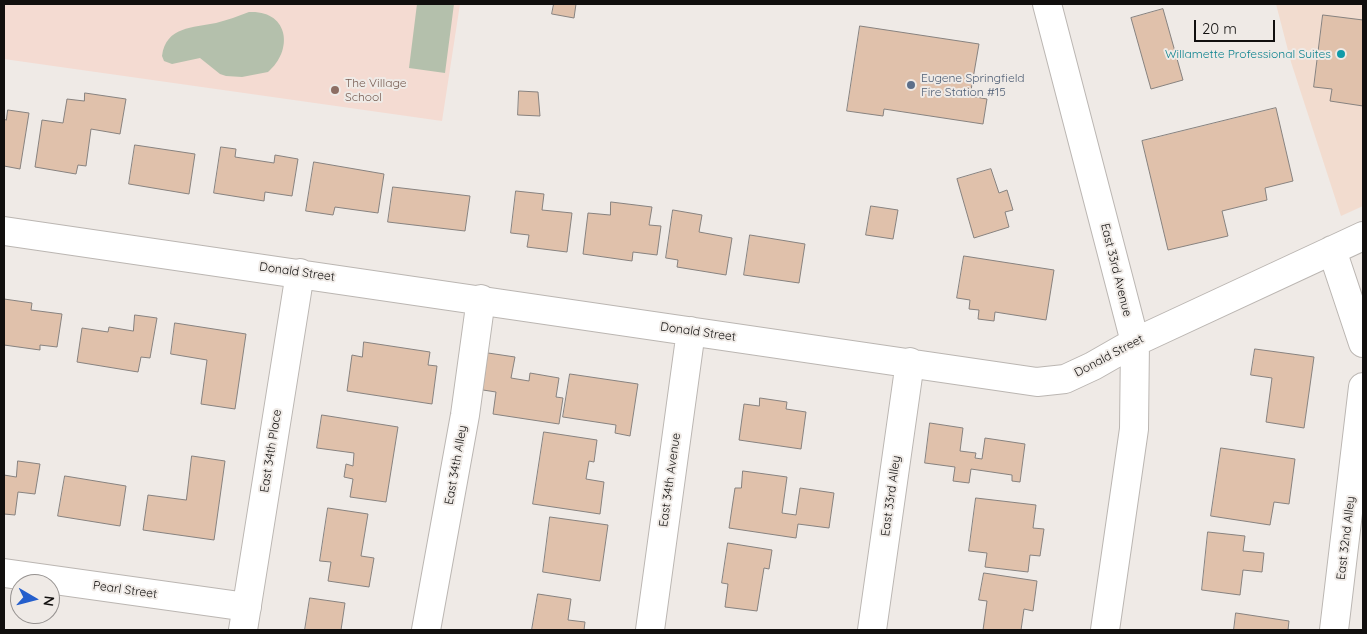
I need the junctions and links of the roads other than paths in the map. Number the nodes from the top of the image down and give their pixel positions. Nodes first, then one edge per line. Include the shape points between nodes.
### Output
1 (1046, 4) edge
2 (4, 231) edge
3 (1363, 236) edge
4 (1332, 250) junction
5 (300, 273) junction
6 (481, 299) junction
7 (691, 331) junction
8 (1134, 342) junction
9 (1363, 343) edge
10 (910, 362) junction
11 (1363, 387) edge
12 (4, 573) edge
13 (245, 619) edge
14 (426, 630) edge
15 (650, 630) edge
16 (872, 630) edge
17 (1106, 630) edge
18 (1334, 630) edge

1 - 8 street, East 33rd Avenue
2 - 5 street, Donald Street
3 - 4 street, Donald Street
4 - 8 street, Donald Street
4 - 9 street
5 - 6 street, Donald Street
5 - 13 street, East 34th Place
6 - 7 street, Donald Street
6 - 14 street, East 34th Alley
7 - 10 street, Donald Street
7 - 15 street, East 34th Avenue
8 - 10 street, Donald Street via 1065,379 1037,382
8 - 17 street, East 33rd Avenue via 1134,430
10 - 16 street, East 33rd Alley
11 - 18 street, East 32nd Alley
12 - 13 street, Pearl Street

